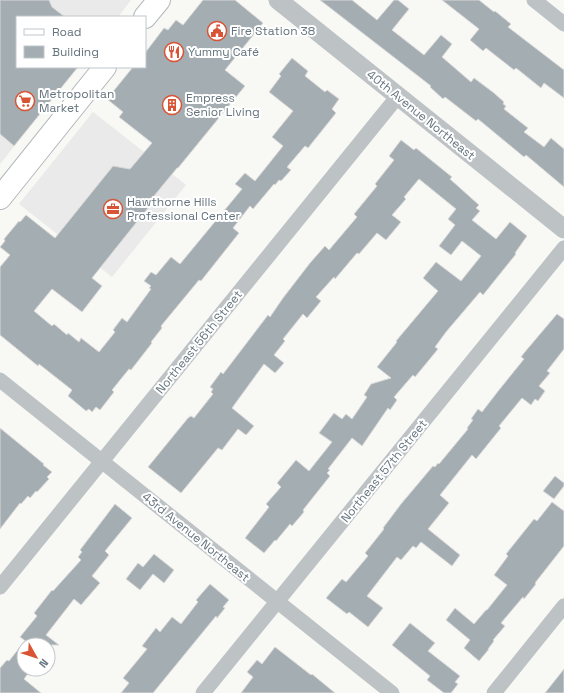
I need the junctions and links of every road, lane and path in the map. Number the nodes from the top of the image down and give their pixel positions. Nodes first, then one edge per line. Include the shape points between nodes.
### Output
1 (159, 0) edge
2 (278, 0) edge
3 (534, 0) edge
4 (146, 16) edge
5 (564, 24) edge
6 (104, 68) edge
7 (398, 96) junction
8 (0, 198) edge
9 (564, 229) edge
10 (564, 248) edge
11 (0, 380) edge
12 (102, 461) junction
13 (0, 587) edge
14 (277, 602) junction
15 (564, 606) edge
16 (203, 693) edge
17 (392, 693) edge
18 (494, 693) edge

1 - 4 main road
2 - 7 street, 40th Avenue Northeast
3 - 5 street
6 - 8 main road
7 - 9 street, 40th Avenue Northeast
7 - 12 street, Northeast 56th Street
10 - 14 street, Northeast 57th Street
11 - 12 street, 43rd Avenue Northeast
12 - 13 street, Northeast 56th Street
12 - 14 street, 43rd Avenue Northeast
14 - 16 street, Northeast 57th Street
14 - 17 street, 43rd Avenue Northeast
15 - 18 street

